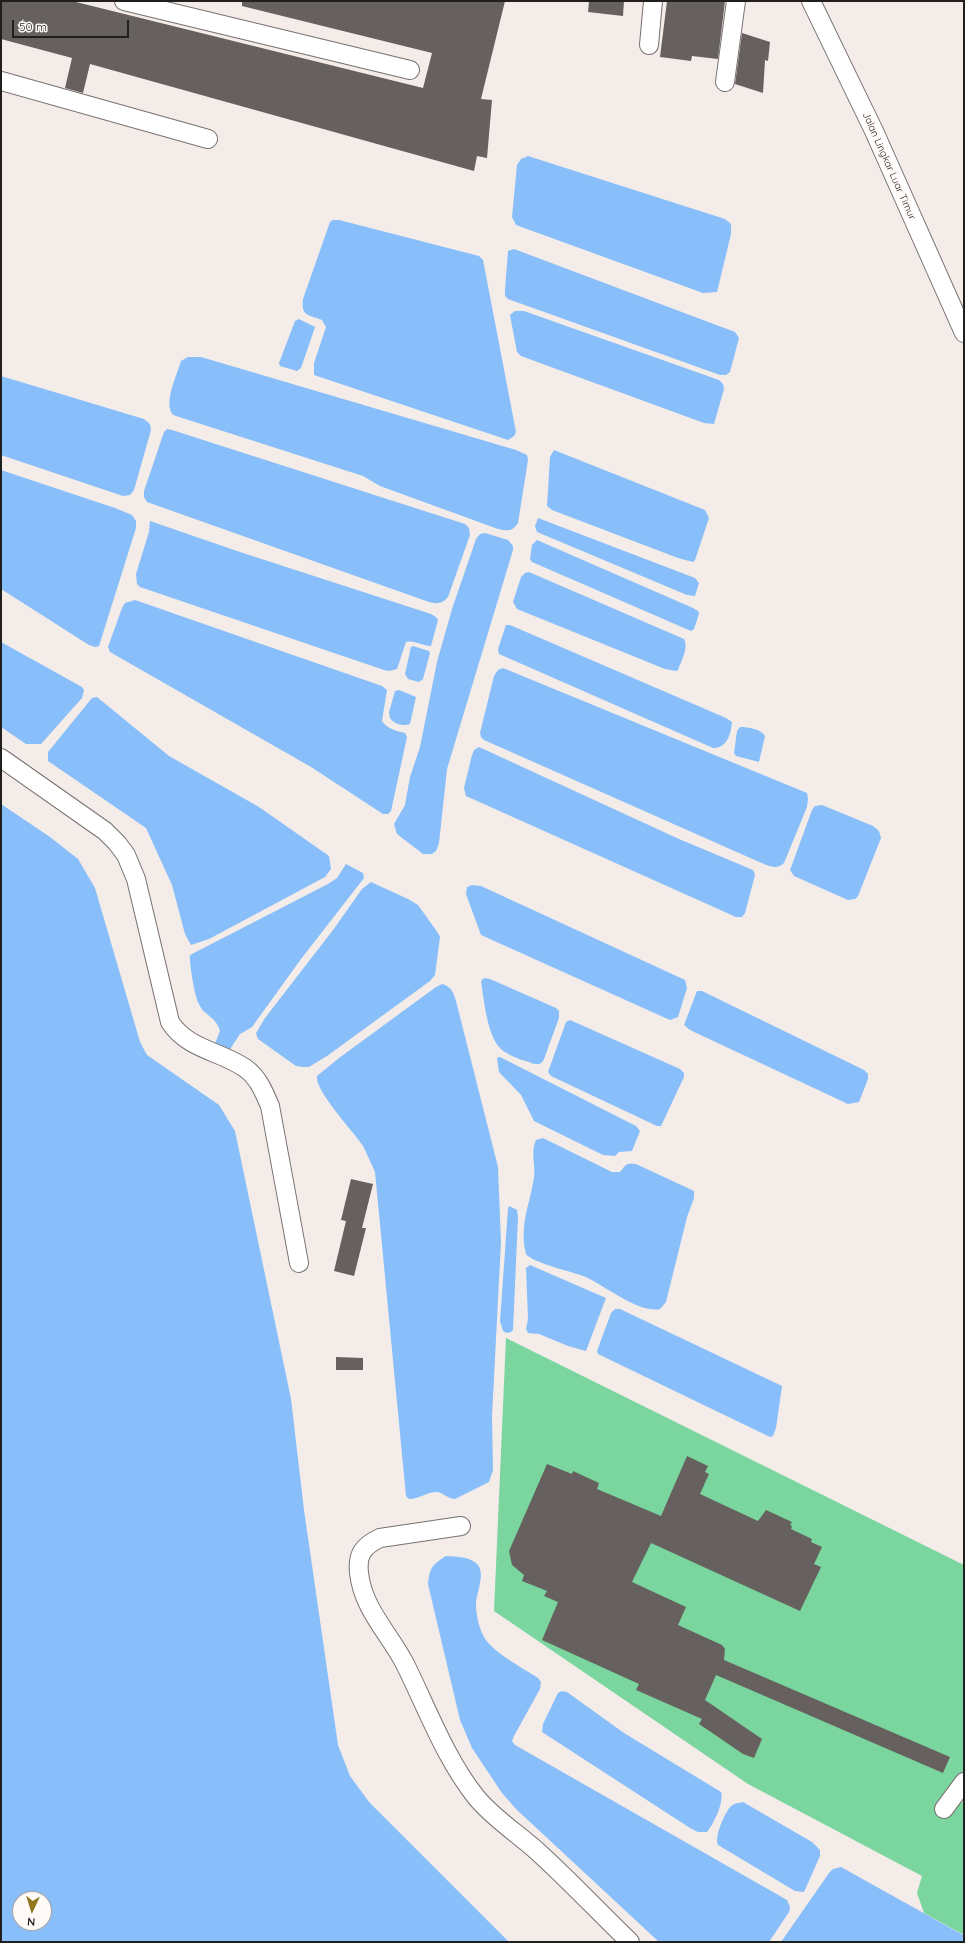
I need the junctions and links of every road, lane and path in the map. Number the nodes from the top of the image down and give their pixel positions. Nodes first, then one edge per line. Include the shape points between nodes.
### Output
1 (124, 1) edge
2 (654, 1) edge
3 (736, 1) edge
4 (811, 1) edge
5 (649, 46) dead end
6 (410, 70) dead end
7 (1, 81) edge
8 (724, 82) dead end
9 (208, 139) dead end
10 (964, 333) edge
11 (1, 758) edge
12 (299, 1263) dead end
13 (462, 1526) dead end
14 (964, 1782) edge
15 (944, 1810) dead end
16 (630, 1942) edge

1 - 6 street
2 - 5 street
3 - 8 street
4 - 10 street, Jalan Lingkar Luar Timur via 879,143
7 - 9 street
11 - 12 street via 105,831 126,855 136,879 170,1022 186,1040 244,1068 259,1082 270,1106
13 - 16 street via 380,1538 368,1543 361,1552 358,1562 365,1600 404,1663 449,1754 476,1797
14 - 15 street

